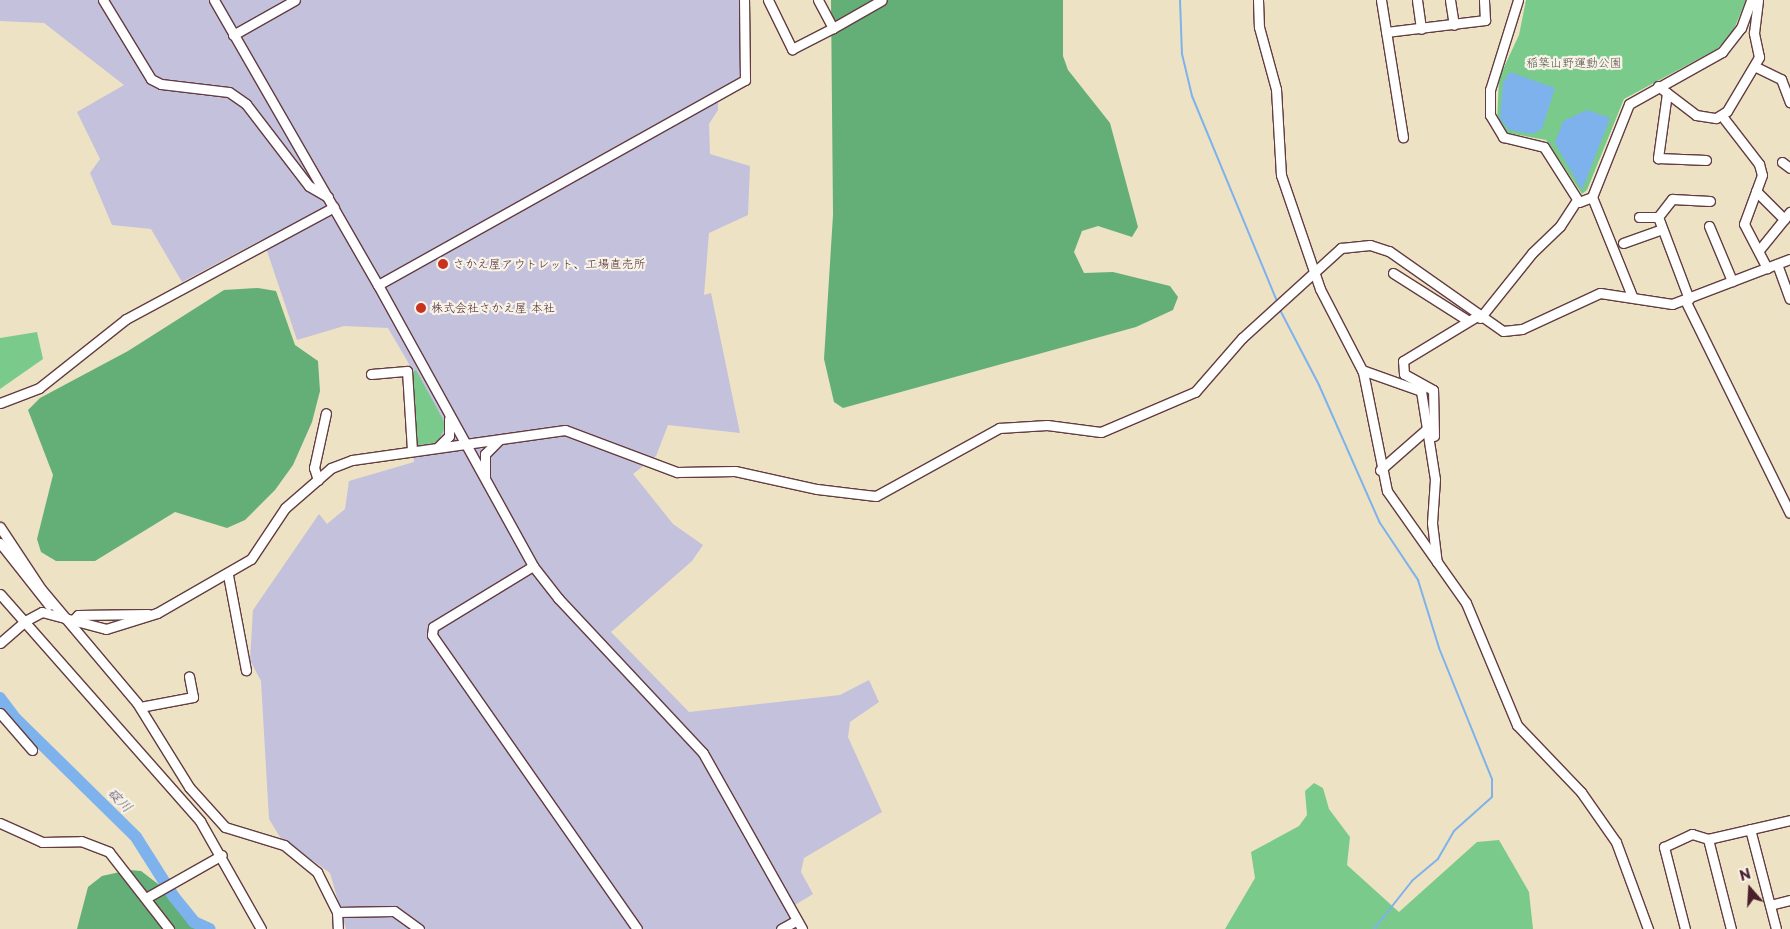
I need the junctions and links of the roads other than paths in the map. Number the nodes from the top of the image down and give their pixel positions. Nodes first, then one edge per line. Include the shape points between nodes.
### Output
1 (103, 0) edge
2 (214, 0) edge
3 (295, 0) edge
4 (744, 0) edge
5 (768, 0) edge
6 (818, 0) edge
7 (882, 0) edge
8 (1258, 0) edge
9 (1381, 0) edge
10 (1417, 0) edge
11 (1450, 0) edge
12 (1484, 0) edge
13 (1518, 0) edge
14 (1751, 0) edge
15 (1758, 0) edge
16 (871, 3) edge
17 (1454, 25) junction
18 (833, 28) junction
19 (1421, 29) junction
20 (1386, 32) junction
21 (234, 35) junction
22 (1756, 67) junction
23 (1658, 86) junction
24 (1667, 93) junction
25 (1790, 102) edge
26 (1722, 116) junction
27 (1403, 137) dead end
28 (1706, 160) dead end
29 (1782, 162) dead end
30 (1790, 168) edge
31 (1756, 191) junction
32 (328, 197) junction
33 (1592, 197) junction
34 (1576, 201) junction
35 (1710, 201) dead end
36 (334, 206) junction
37 (1787, 215) edge
38 (1638, 217) dead end
39 (1658, 217) junction
40 (1709, 226) dead end
41 (1662, 228) junction
42 (1622, 243) dead end
43 (1760, 249) junction
44 (1790, 259) edge
45 (1777, 264) junction
46 (1767, 268) junction
47 (1313, 270) junction
48 (1394, 273) dead end
49 (1732, 281) junction
50 (378, 285) junction
51 (1632, 296) junction
52 (1790, 298) edge
53 (1687, 300) junction
54 (1478, 317) junction
55 (1467, 320) junction
56 (1362, 370) junction
57 (371, 374) dead end
58 (0, 403) edge
59 (326, 413) dead end
60 (449, 414) junction
61 (1429, 427) junction
62 (509, 436) junction
63 (464, 443) junction
64 (1431, 446) junction
65 (436, 448) junction
66 (412, 451) junction
67 (1380, 470) junction
68 (318, 480) junction
69 (486, 482) junction
70 (1790, 513) edge
71 (0, 527) edge
72 (0, 543) edge
73 (1438, 563) junction
74 (533, 566) junction
75 (228, 575) junction
76 (0, 594) edge
77 (157, 613) junction
78 (25, 620) junction
79 (72, 621) junction
80 (0, 643) edge
81 (246, 670) dead end
82 (189, 676) dead end
83 (140, 708) junction
84 (1, 717) edge
85 (32, 750) dead end
86 (1790, 820) edge
87 (0, 823) edge
88 (1750, 829) junction
89 (1708, 839) junction
90 (222, 855) junction
91 (146, 898) junction
92 (1790, 900) edge
93 (1770, 905) junction
94 (337, 912) junction
95 (797, 920) junction
96 (168, 929) edge
97 (261, 929) edge
98 (338, 929) edge
99 (419, 929) edge
100 (636, 929) edge
101 (781, 929) edge
102 (802, 929) edge
103 (1648, 929) edge
104 (1685, 929) edge
105 (1731, 929) edge
106 (1776, 929) edge

1 - 32 street via 150,79 160,84 229,92 246,104 309,186
2 - 21 street
3 - 21 street
4 - 50 street via 745,80
5 - 18 street via 792,49
6 - 18 street
7 - 16 street
8 - 47 street via 1259,27 1276,88 1281,175
9 - 20 street
10 - 19 street
11 - 17 street
12 - 17 street via 1485,20
13 - 34 street via 1490,90 1490,116 1503,137 1544,147
14 - 23 street via 1741,28 1722,52
15 - 22 street
16 - 18 street
17 - 19 street
19 - 20 street
20 - 27 street
21 - 32 street
22 - 25 street via 1781,79
22 - 26 street
23 - 24 street
23 - 33 street via 1634,98 1625,109
24 - 26 street via 1696,115
24 - 28 street via 1658,158
26 - 31 street via 1756,156 1762,175
29 - 30 street
31 - 37 street
31 - 43 street via 1744,224
32 - 36 street
33 - 34 street
33 - 51 street
34 - 54 street via 1560,226 1532,253
35 - 39 street via 1672,199
36 - 50 street
36 - 58 street via 126,319 39,388
37 - 43 street
38 - 39 street
39 - 41 street
40 - 49 street
41 - 42 street
41 - 53 street
43 - 46 street
44 - 45 street
45 - 46 street
45 - 52 street
46 - 49 street
47 - 54 street via 1341,248 1377,246
47 - 56 street
47 - 62 street via 1242,338 1195,392 1101,432 1047,425 999,428 876,496 816,489 735,471 677,472 565,430
48 - 55 street
49 - 53 street
50 - 60 street
51 - 53 street via 1659,304
51 - 54 street via 1600,293 1514,331 1496,329
53 - 70 street
54 - 55 street
55 - 64 street via 1408,355 1401,366 1404,374 1433,390
56 - 61 street via 1421,391
56 - 67 street
57 - 66 street via 407,370
59 - 68 street via 314,468
60 - 63 street
60 - 65 street via 449,436
61 - 64 street
61 - 67 street
62 - 63 street
62 - 69 street via 487,449
63 - 65 street
63 - 69 street
64 - 73 street
65 - 66 street
66 - 68 street via 341,463
67 - 73 street via 1392,502
68 - 75 street via 285,508 251,560
69 - 74 street
71 - 79 street via 40,589
72 - 79 street via 37,595
73 - 103 street via 1474,620 1517,725 1581,792 1616,842
74 - 95 street via 558,598 703,753
74 - 100 street via 433,627 432,635
75 - 77 street
75 - 81 street
76 - 78 street
77 - 79 street via 78,615
77 - 79 street via 106,629
78 - 79 street via 42,612
78 - 80 street
78 - 90 street via 194,814
79 - 83 street
82 - 83 street via 193,697
83 - 94 street via 177,771 225,827 290,849 322,878
84 - 85 street
86 - 88 street
87 - 91 street via 42,842 94,843 121,864
88 - 89 street
88 - 93 street
89 - 104 street via 1692,834 1664,847
89 - 105 street
90 - 91 street
90 - 97 street
91 - 96 street
92 - 93 street
93 - 106 street
94 - 98 street
94 - 99 street via 394,911
95 - 101 street
95 - 102 street

